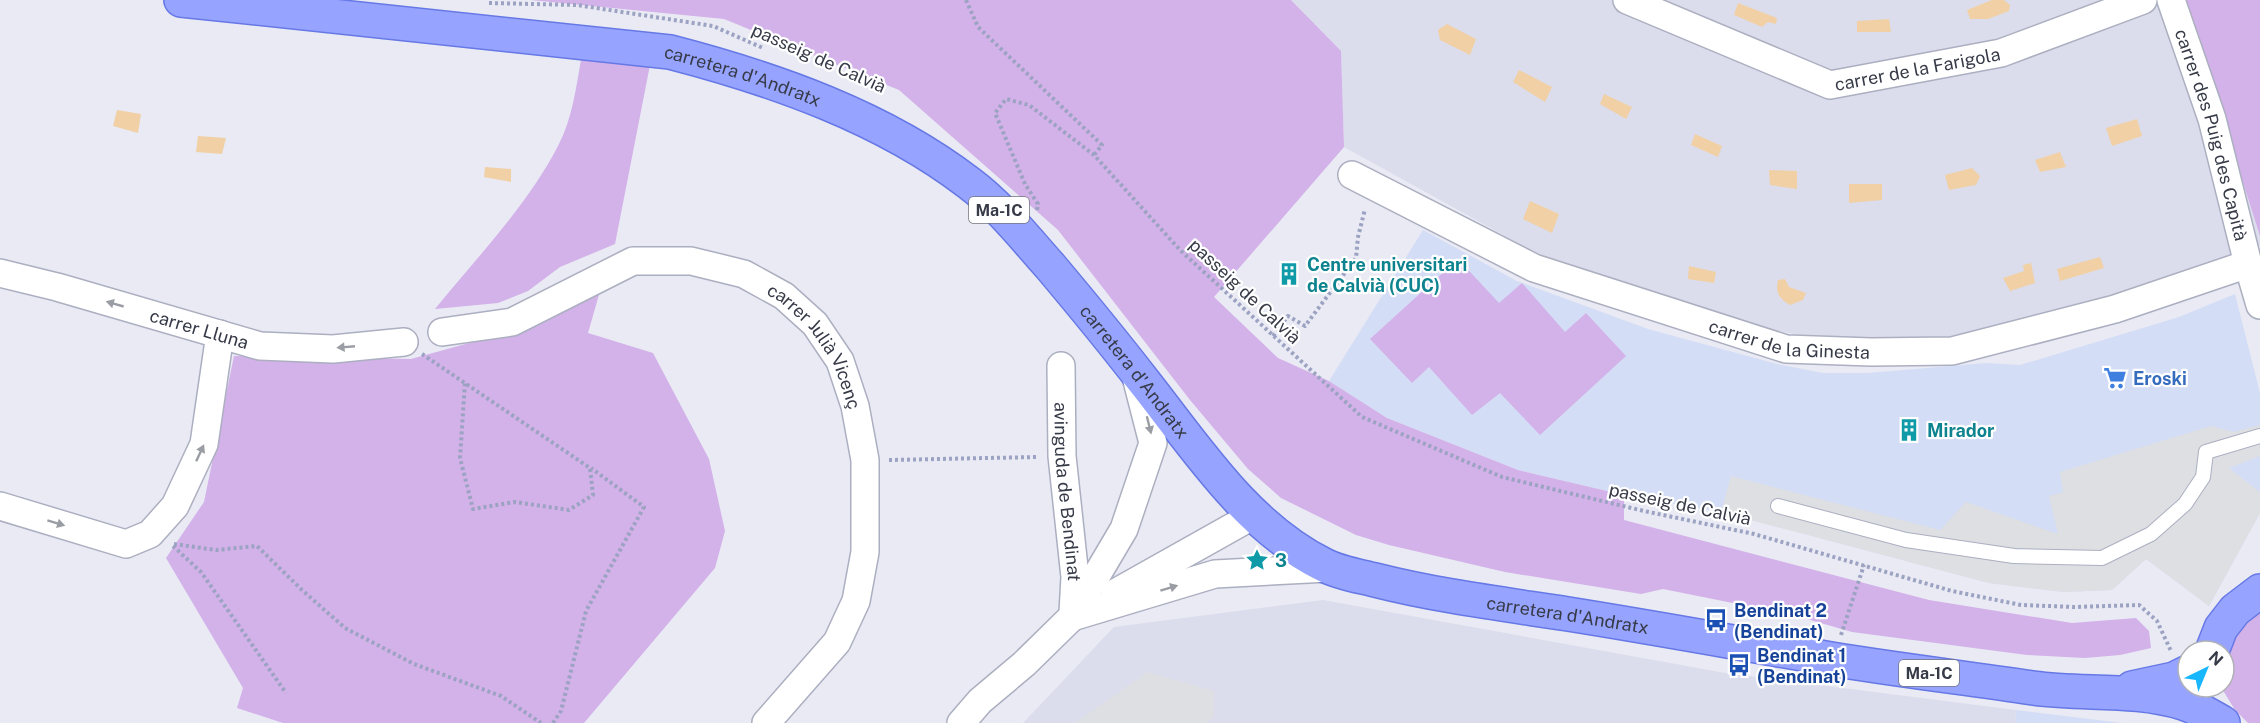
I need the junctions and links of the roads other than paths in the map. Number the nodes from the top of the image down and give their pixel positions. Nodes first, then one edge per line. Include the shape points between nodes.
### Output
1 (181, 0) edge
2 (1627, 0) edge
3 (2143, 0) edge
4 (2171, 0) edge
5 (1361, 180) road end
6 (2248, 264) junction
7 (0, 273) edge
8 (2260, 305) edge
9 (442, 332) dead end
10 (220, 334) junction
11 (404, 342) road end
12 (1062, 366) dead end
13 (1134, 369) junction
14 (2260, 436) edge
15 (0, 506) edge
16 (1778, 506) dead end
17 (1254, 515) junction
18 (1328, 568) junction
19 (2260, 590) edge
20 (1072, 617) junction
21 (2217, 639) edge
22 (2176, 676) edge
23 (2114, 692) junction
24 (2212, 699) edge
25 (766, 723) edge
26 (961, 723) edge
27 (2223, 723) edge

1 - 13 main road, carretera d'Andratx / Ma-1C via 670,52 772,82 878,127 970,184 1009,218
2 - 3 street, carrer de la Farigola via 1830,85 2001,53
4 - 6 street, carrer des Puig des Capità via 2212,119
5 - 6 street, carrer de la Ginesta via 1534,268 1786,349 1952,351 2115,309
6 - 8 street, carrer des Puig des Capità
10 -> 7 street, carrer Lluna
9 - 25 street, carrer Julià Vicenç via 512,322 633,261 691,261 744,274 784,296 815,324 840,361 855,406 865,460 865,552 856,601 837,642
11 -> 10 street, carrer Lluna via 333,349 260,346
15 -> 10 street via 126,544 150,534 176,507 204,444
12 - 20 street, avinguda de Bendinat via 1062,456 1075,577
13 - 17 main road, carretera d'Andratx / Ma-1C
13 -> 20 street, avinguda de Bendinat via 1153,443 1124,529
14 - 16 lane via 2206,452 2203,477 2185,504 2151,534 2102,558 2014,556 1906,540
17 - 18 main road, carretera d'Andratx / Ma-1C via 1291,546
17 - 20 street, avinguda de Bendinat
20 -> 18 street, avinguda de Bendinat via 1215,574
18 - 23 main road, carretera d'Andratx / Ma-1C via 1457,597 1832,659 2051,691
19 - 21 main road via 2235,610
20 - 26 street, avinguda de Bendinat
22 - 23 main road, carretera d'Andratx / Ma-1C
23 - 27 main road, carretera d'Andratx / Ma-1C via 2188,704
24 - 27 main road, Ma-1C

